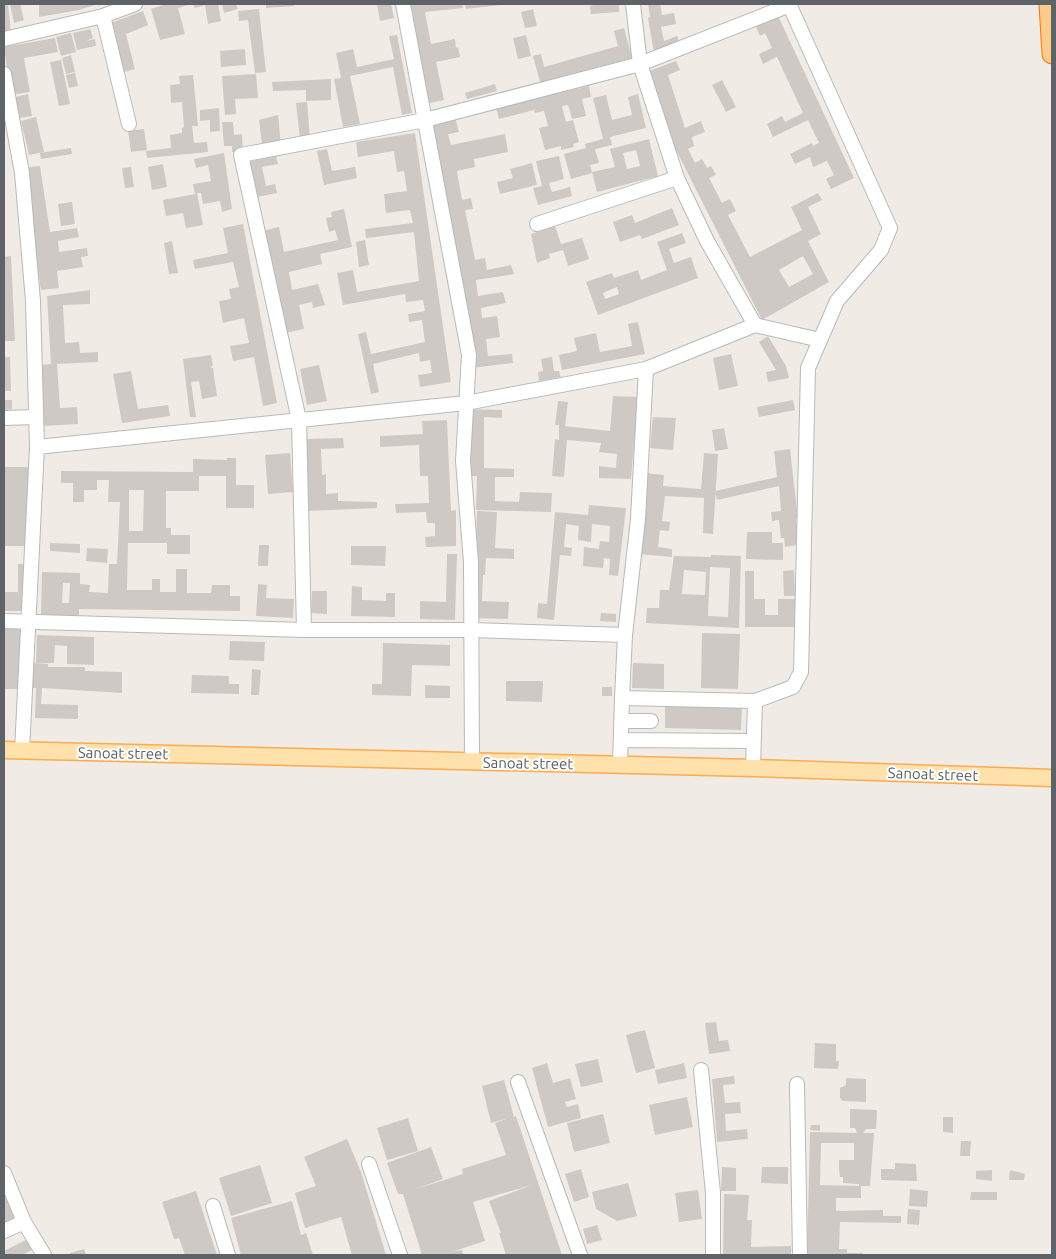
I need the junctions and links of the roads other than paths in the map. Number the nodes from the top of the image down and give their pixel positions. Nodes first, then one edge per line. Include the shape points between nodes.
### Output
1 (135, 4) edge
2 (402, 4) edge
3 (633, 4) edge
4 (789, 4) edge
5 (1049, 4) edge
6 (103, 16) junction
7 (4, 39) edge
8 (1052, 54) edge
9 (640, 64) junction
10 (4, 74) edge
11 (425, 120) junction
12 (130, 124) dead end
13 (677, 178) junction
14 (537, 224) dead end
15 (755, 325) junction
16 (820, 340) junction
17 (646, 370) junction
18 (466, 403) junction
19 (36, 417) junction
20 (4, 418) edge
21 (299, 420) junction
22 (37, 447) junction
23 (4, 621) edge
24 (29, 621) junction
25 (304, 630) junction
26 (472, 630) junction
27 (625, 635) junction
28 (622, 698) junction
29 (756, 701) junction
30 (622, 720) junction
31 (651, 721) dead end
32 (621, 740) junction
33 (754, 741) junction
34 (4, 750) edge
35 (22, 751) junction
36 (472, 761) junction
37 (620, 765) junction
38 (753, 768) junction
39 (1052, 778) edge
40 (700, 1070) dead end
41 (518, 1082) dead end
42 (797, 1084) dead end
43 (369, 1164) dead end
44 (4, 1173) edge
45 (213, 1206) dead end
46 (24, 1222) junction
47 (4, 1231) edge
48 (44, 1255) edge
49 (228, 1255) edge
50 (400, 1255) edge
51 (580, 1255) edge
52 (714, 1255) edge
53 (800, 1255) edge

1 - 6 street
2 - 11 street
3 - 9 street
4 - 9 street
4 - 16 street via 890,228 881,250 837,301
5 - 8 highway
6 - 7 street
6 - 12 street
9 - 11 street
9 - 13 street
10 - 19 street via 22,173 33,301
11 - 18 street via 469,355
11 - 21 street via 241,155
13 - 14 street
13 - 15 street via 706,240
15 - 16 street
15 - 17 street
16 - 29 street via 808,368 800,672 793,687
17 - 18 street
17 - 27 street via 638,519
18 - 21 street
18 - 26 street via 463,461 471,562
19 - 20 street
19 - 22 street
21 - 22 street
21 - 25 street
22 - 24 street
23 - 24 street
24 - 25 street
24 - 35 street
25 - 26 street
26 - 27 street
26 - 36 street
27 - 28 street
28 - 29 street via 724,696
28 - 30 street
29 - 33 street
30 - 31 street
30 - 32 street
32 - 33 street
32 - 37 street
33 - 38 street
34 - 35 main road, Sanoat street
35 - 36 main road, Sanoat street
36 - 37 main road, Sanoat street
37 - 38 main road, Sanoat street
38 - 39 main road, Sanoat street
40 - 52 street via 713,1194
41 - 51 street
42 - 53 street
43 - 50 street
44 - 46 street
45 - 49 street
46 - 47 street
46 - 48 street

